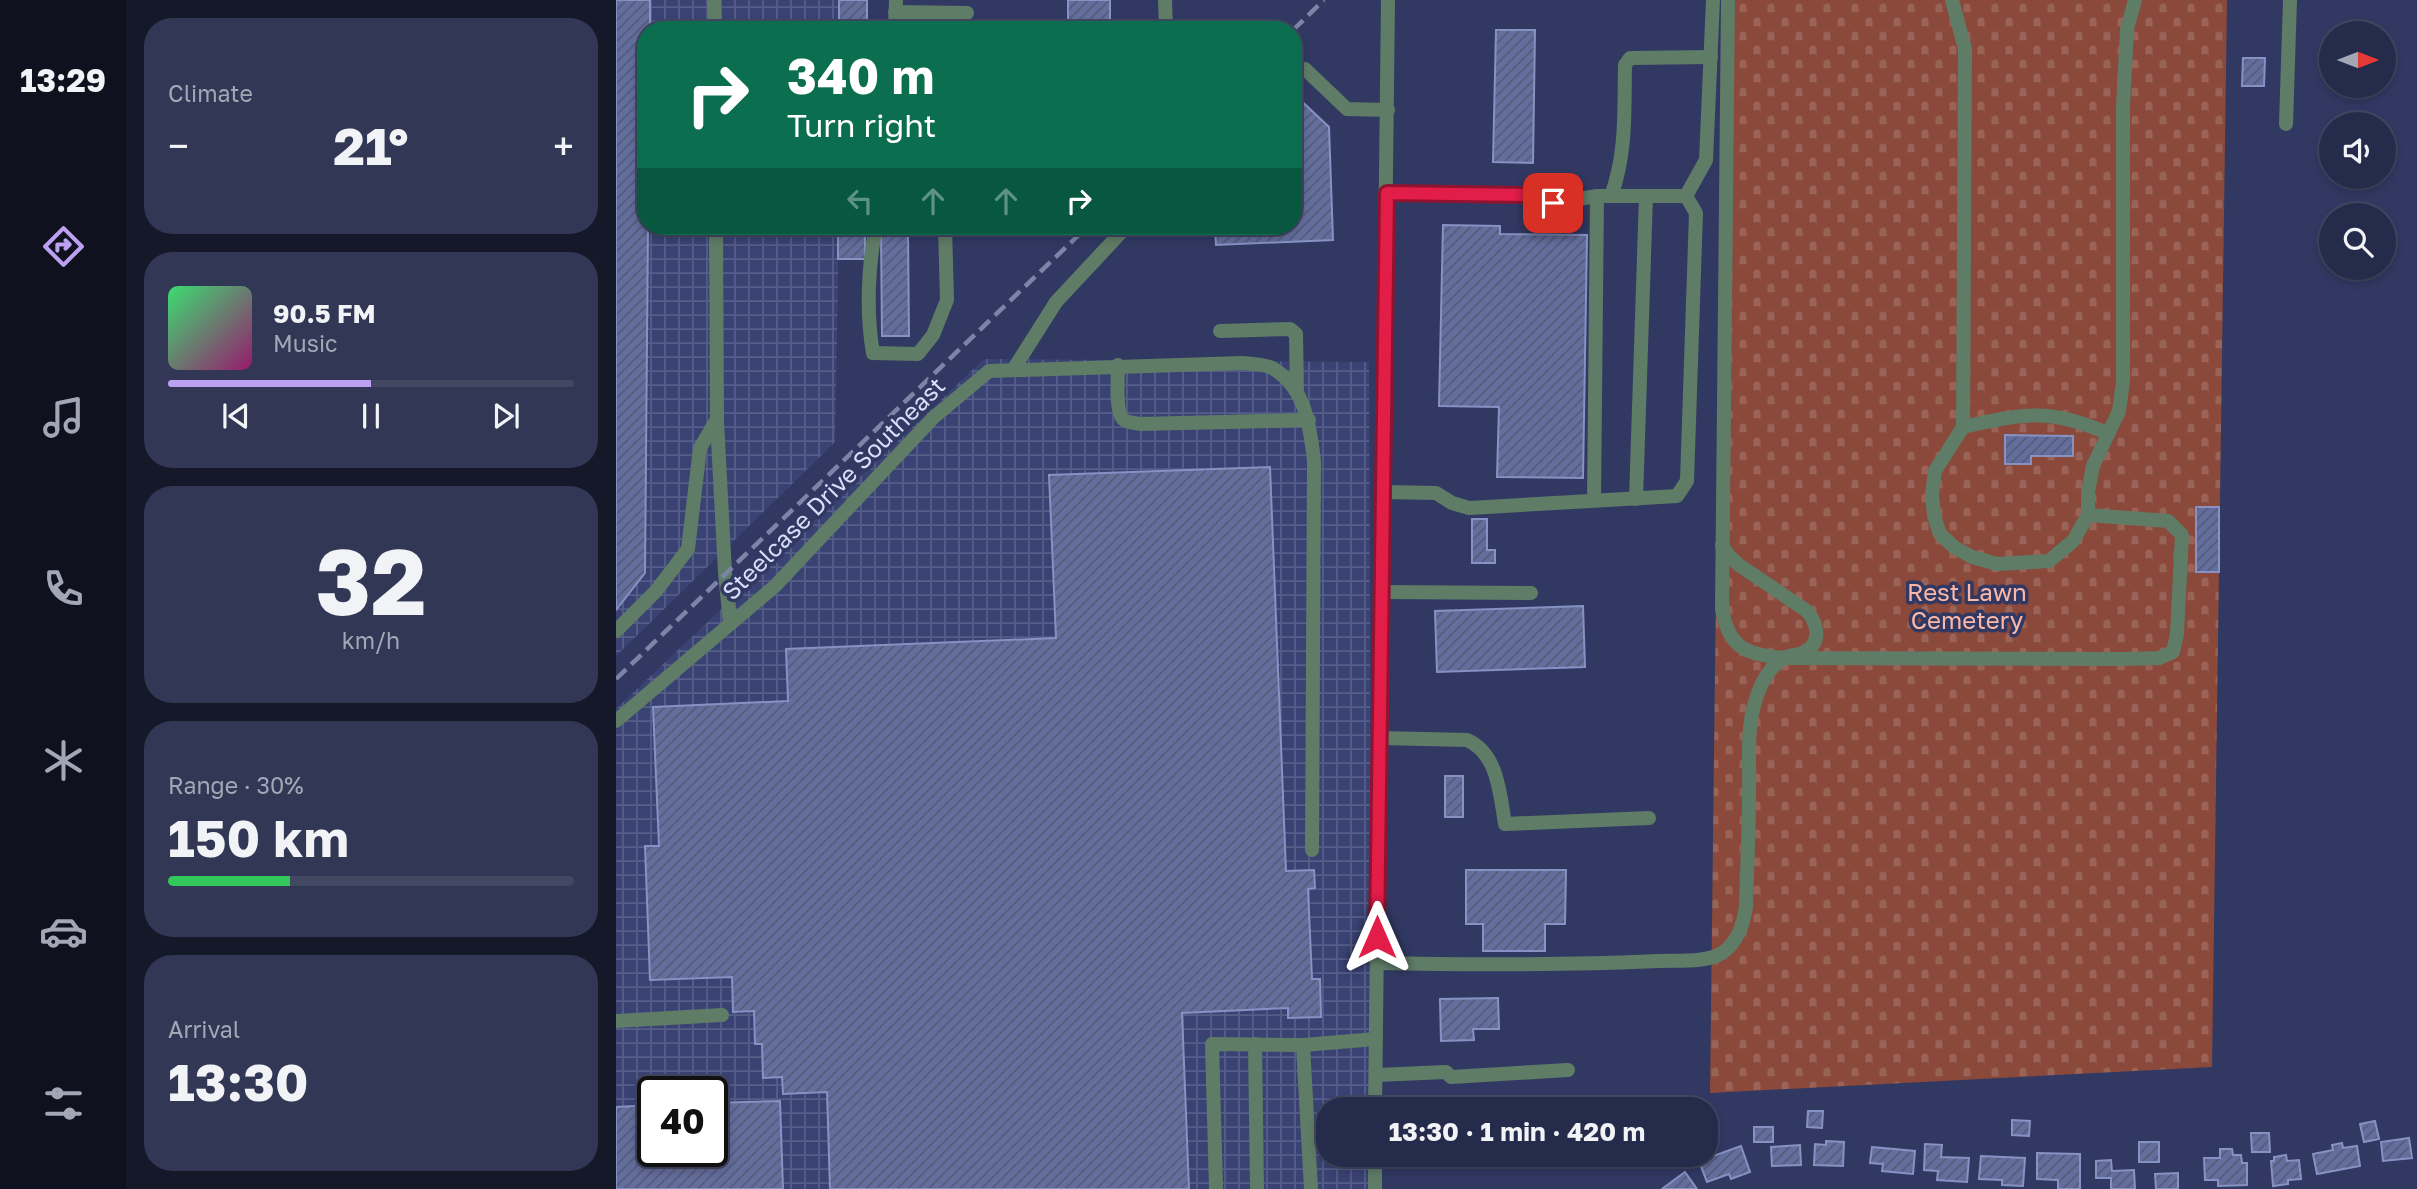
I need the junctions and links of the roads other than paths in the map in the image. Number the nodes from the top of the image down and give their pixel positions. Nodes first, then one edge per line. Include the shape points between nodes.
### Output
1 (714, 0) edge
2 (1165, 0) edge
3 (1388, 0) edge
4 (1713, 0) edge
5 (1728, 0) edge
6 (1952, 0) edge
7 (2135, 0) edge
8 (2290, 0) edge
9 (896, 6) edge
10 (968, 13) dead end
11 (715, 21) edge
12 (1166, 21) edge
13 (1712, 57) junction
14 (1305, 69) dead end
15 (1388, 110) junction
16 (2286, 124) dead end
17 (1387, 193) junction
18 (1604, 196) junction
19 (1646, 196) junction
20 (1686, 196) junction
21 (716, 235) edge
22 (875, 235) edge
23 (945, 235) edge
24 (1119, 235) edge
25 (1220, 331) dead end
26 (1118, 365) junction
27 (1013, 370) junction
28 (1297, 392) junction
29 (717, 419) junction
30 (1309, 421) junction
31 (1963, 427) junction
32 (2107, 433) junction
33 (1383, 492) junction
34 (1636, 499) junction
35 (1594, 500) junction
36 (2088, 514) junction
37 (1722, 545) junction
38 (1382, 592) junction
39 (1531, 593) dead end
40 (730, 623) junction
41 (616, 631) edge
42 (1784, 657) junction
43 (616, 721) edge
44 (1380, 738) junction
45 (1648, 818) dead end
46 (1312, 850) dead end
47 (1377, 963) junction
48 (722, 1015) dead end
49 (616, 1021) edge
50 (1376, 1039) junction
51 (1255, 1044) junction
52 (1303, 1045) junction
53 (1568, 1070) dead end
54 (1376, 1075) junction
55 (1375, 1097) edge
56 (1375, 1167) edge
57 (1216, 1189) edge
58 (1257, 1189) edge
59 (1311, 1189) edge
60 (1375, 1189) edge

1 - 11 street
2 - 12 street
3 - 15 street
4 - 13 street
5 - 37 street
6 - 31 street via 1965,49
7 - 32 street via 2127,29 2123,107 2123,381 2119,411
8 - 16 street
9 - 10 street
13 - 18 street via 1630,58 1625,65 1622,164
13 - 20 street via 1706,160
14 - 15 street via 1348,109
15 - 17 street
17 - 18 street via 1530,195 1553,203
17 - 33 street
18 - 19 street
18 - 35 street
19 - 20 street
19 - 34 street
20 - 34 street via 1696,213 1687,481 1677,496
21 - 29 street
22 - 23 street via 873,353 918,354 933,335 947,300
24 - 27 street via 1056,302
25 - 28 street via 1290,329 1296,334
26 - 27 street
26 - 28 street via 1242,363 1273,368
26 - 30 street via 1119,410 1129,422
27 - 40 street, Steelcase Drive Southeast via 989,371 933,418 775,586
28 - 30 street
29 - 40 street
29 - 41 street via 700,448 688,549 656,591
30 - 46 street via 1314,461
31 - 32 street via 2030,414 2060,415
31 - 36 street via 1935,471 1932,494 1940,534 1954,547 1997,564 2049,561 2073,541
32 - 36 street via 2093,466
33 - 35 street via 1436,493 1469,508
33 - 38 street
34 - 35 street
36 - 42 street via 2168,521 2182,535 2173,652 2159,658 2123,659
37 - 42 street via 1722,609 1731,638 1754,655
37 - 42 street via 1739,565 1814,619 1816,637 1811,646 1804,653
38 - 39 street
38 - 44 street
40 - 43 street, Steelcase Drive Southeast
42 - 47 street via 1764,680 1755,702 1750,733 1746,907 1742,927 1720,954 1620,962
44 - 45 street via 1467,740 1478,745 1496,773 1506,824
44 - 47 street
47 - 50 street
48 - 49 street
50 - 52 street
50 - 54 street
51 - 52 street
51 - 57 street via 1212,1044
51 - 58 street
52 - 59 street
53 - 54 street via 1451,1077 1446,1072
54 - 55 street
56 - 60 street

